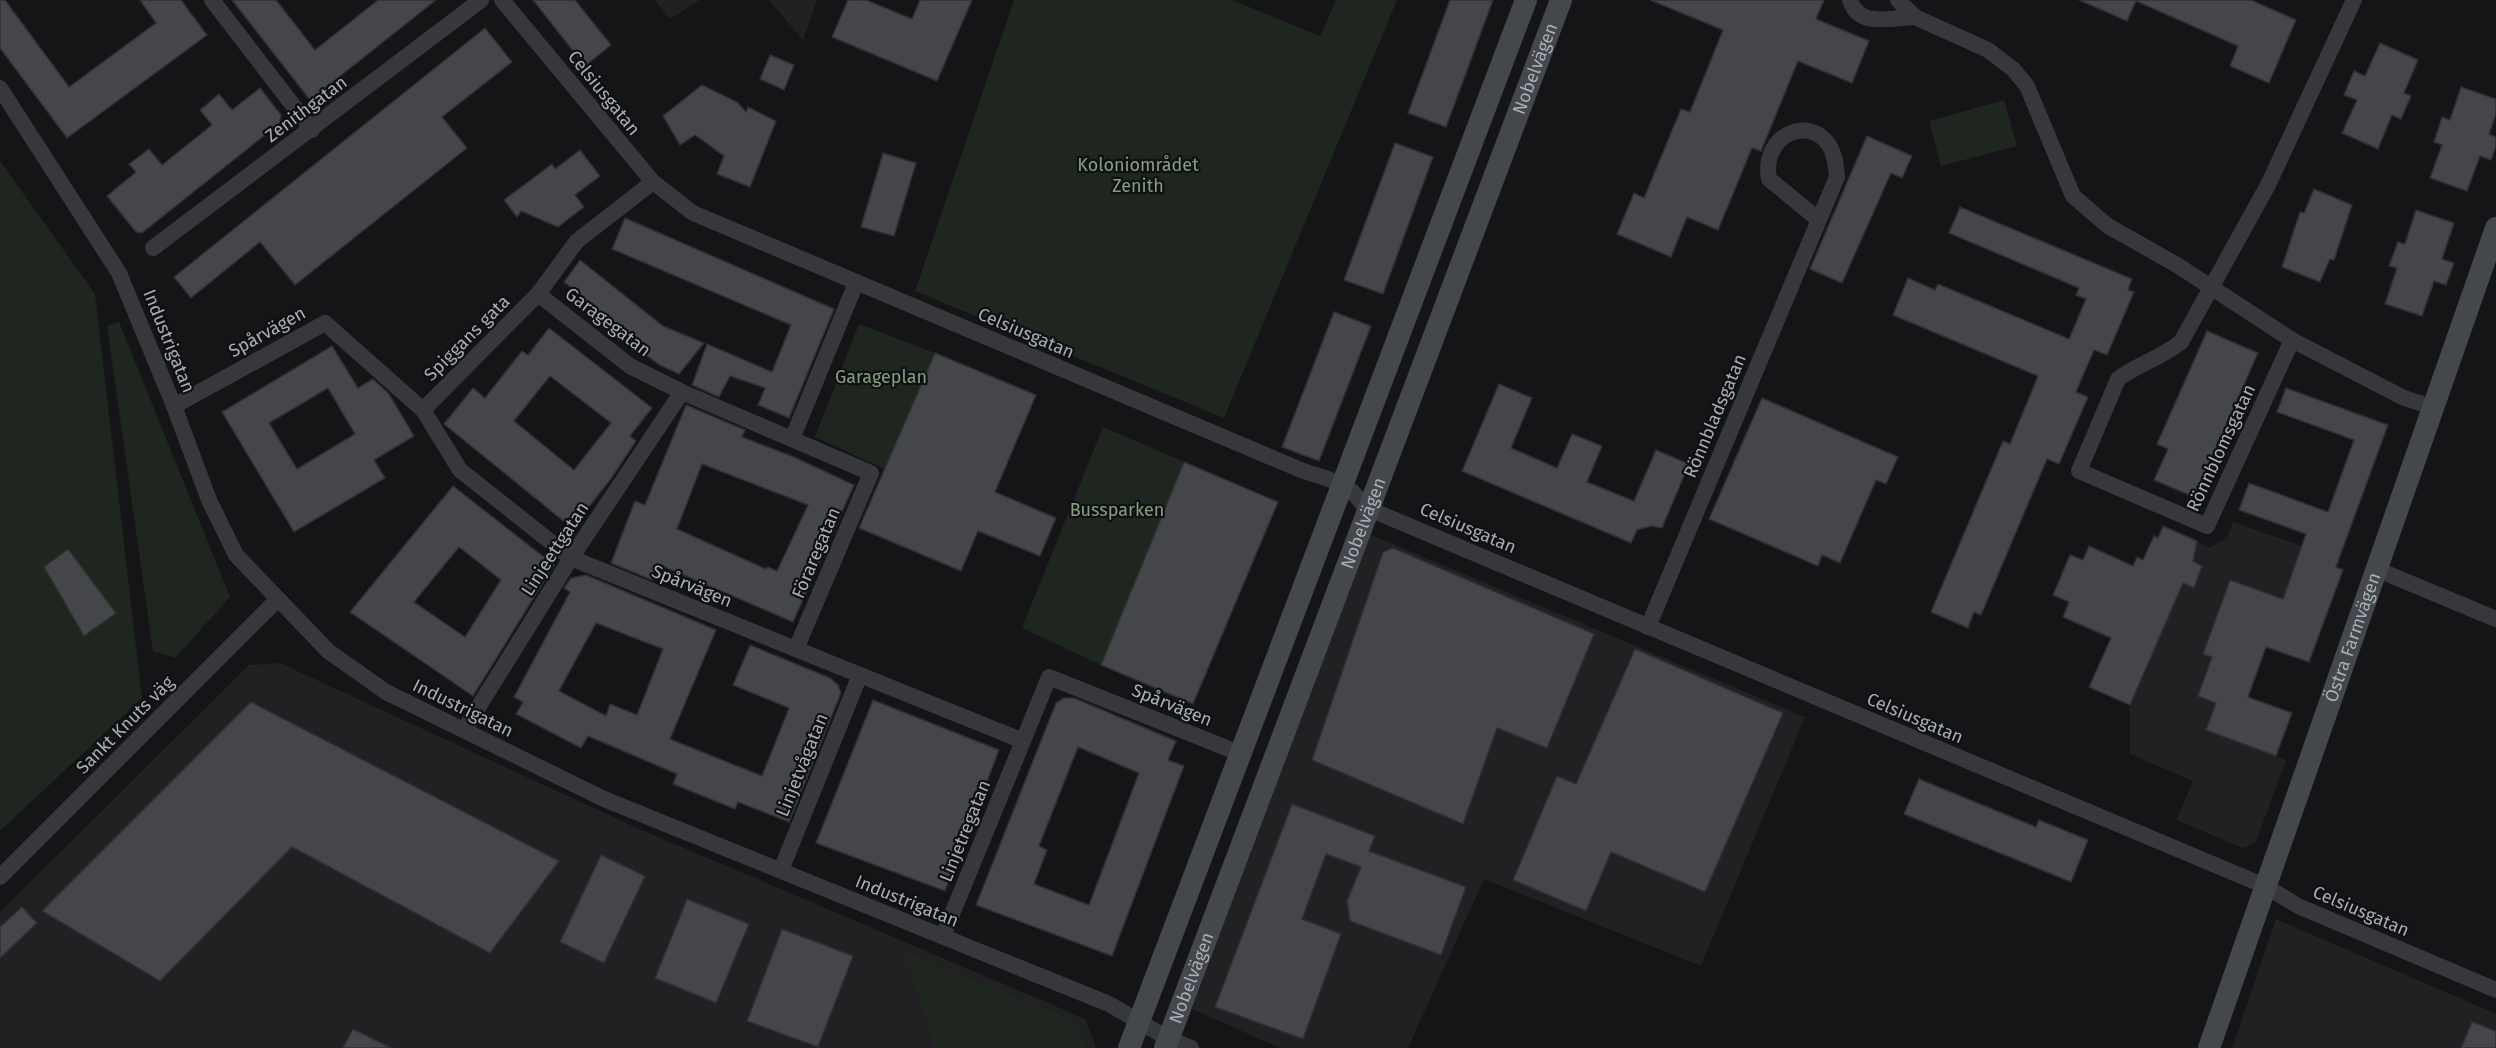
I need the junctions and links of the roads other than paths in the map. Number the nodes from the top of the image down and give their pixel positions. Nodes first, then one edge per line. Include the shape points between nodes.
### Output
1 (212, 0) edge
2 (481, 0) edge
3 (502, 0) edge
4 (1526, 0) edge
5 (1561, 0) edge
6 (1850, 0) edge
7 (1898, 0) edge
8 (2354, 0) edge
9 (1915, 17) junction
10 (0, 88) edge
11 (312, 130) junction
12 (654, 182) junction
13 (1819, 220) junction
14 (2496, 228) edge
15 (153, 248) dead end
16 (856, 283) junction
17 (2211, 286) junction
18 (538, 294) junction
19 (2292, 340) junction
20 (682, 392) junction
21 (174, 406) junction
22 (2432, 407) junction
23 (423, 410) junction
24 (792, 439) junction
25 (871, 473) joint
26 (1342, 484) junction
27 (1370, 509) junction
28 (571, 558) junction
29 (2376, 569) junction
30 (277, 600) junction
31 (2496, 620) edge
32 (1648, 627) junction
33 (796, 649) junction
34 (860, 675) junction
35 (464, 730) junction
36 (1023, 741) junction
37 (1239, 753) junction
38 (781, 870) junction
39 (0, 877) edge
40 (2265, 886) junction
41 (943, 936) junction
42 (2496, 990) edge
43 (1139, 1020) junction
44 (1167, 1044) edge
45 (1129, 1048) edge
46 (1191, 1048) edge
47 (2209, 1048) edge

1 - 11 street
2 - 11 street, Zenithgatan
3 - 12 street, Celsiusgatan
4 - 26 main road, Nobelvägen
5 - 27 main road, Nobelvägen
6 - 9 street via 1856,14 1865,19
7 - 9 street
8 - 17 street, Rönnblomsgatan via 2268,185
9 - 17 street via 1988,50 2013,69 2030,92 2073,196 2108,226
10 - 21 street, Industrigatan via 120,273
11 - 15 street, Zenithgatan
12 - 16 street, Celsiusgatan via 676,202 714,224
12 - 18 street, Garagegatan via 577,241
13 - 13 street, Rönnbladsgatan via 1837,177 1834,156 1827,143 1814,134 1782,136 1772,148 1767,164 1769,179
13 - 32 street, Rönnbladsgatan
14 - 22 main road, Östra Farmvägen
16 - 24 street
16 - 26 street, Celsiusgatan
17 - 19 street
17 - 19 street, Rönnblomsgatan via 2181,342 2166,355 2131,369 2118,380 2079,471 2207,526
18 - 20 street, Garagegatan via 630,366
18 - 23 street, Spiggans gata
19 - 22 street via 2404,398
20 - 24 street, Garagegatan
20 - 28 street, Linjeettgatan
21 - 23 street, Spårvägen via 325,322
21 - 30 street, Industrigatan via 208,500 236,555
22 - 29 main road, Östra Farmvägen
23 - 28 street, Spårvägen via 460,470
24 - 25 street, Garagegatan
25 - 33 street, Föraregatan
26 - 27 street, Celsiusgatan
26 - 37 main road, Nobelvägen
27 - 32 street, Celsiusgatan
27 - 44 main road, Nobelvägen
28 - 33 street, Spårvägen
28 - 35 street, Linjeettgatan
29 - 31 street
29 - 40 main road, Östra Farmvägen
30 - 35 street, Industrigatan via 328,651 387,692
30 - 39 street, Sankt Knuts väg
32 - 40 street, Celsiusgatan
33 - 34 street, Spårvägen
34 - 36 street, Spårvägen
34 - 38 street, Linjetvågatan
35 - 38 street, Industrigatan via 604,798
36 - 37 street, Spårvägen via 1049,677
36 - 41 street, Linjetregatan
37 - 43 main road, Nobelvägen
38 - 41 street, Industrigatan
40 - 42 street, Celsiusgatan via 2298,906
40 - 47 main road, Östra Farmvägen
41 - 43 street, Industrigatan
43 - 44 street, Industrigatan
43 - 45 main road, Nobelvägen
44 - 46 street, Industrigatan

